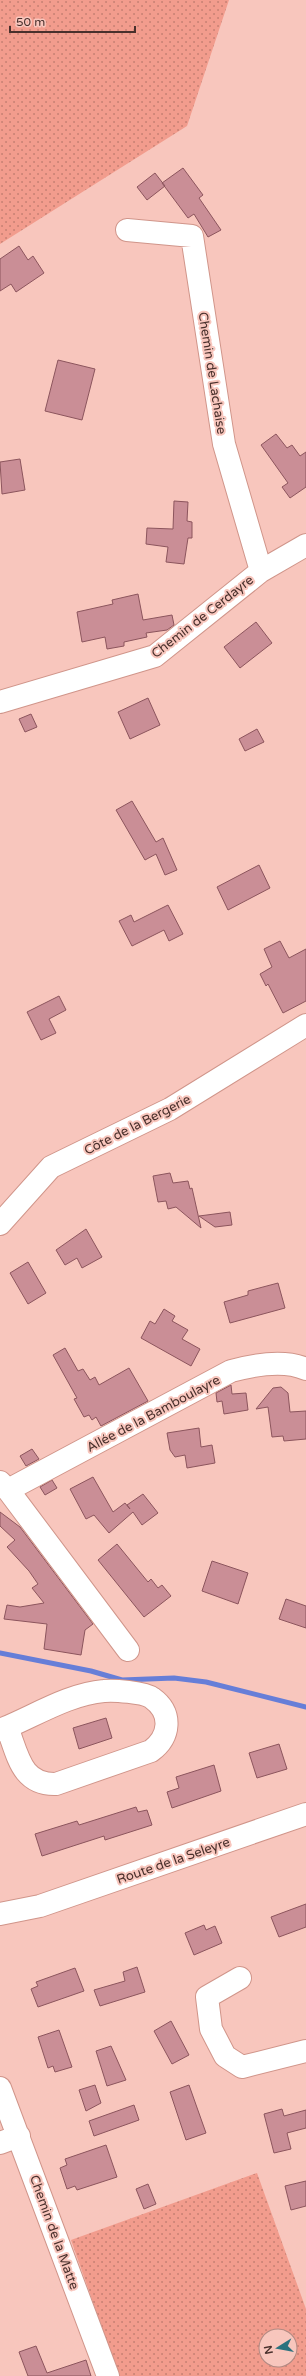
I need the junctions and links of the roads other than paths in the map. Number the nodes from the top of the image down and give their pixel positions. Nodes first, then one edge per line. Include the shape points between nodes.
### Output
1 (127, 230) dead end
2 (306, 544) edge
3 (261, 570) junction
4 (0, 702) edge
5 (306, 1025) edge
6 (0, 1224) edge
7 (306, 1369) edge
8 (4, 1486) edge
9 (128, 1650) dead end
10 (3, 1728) edge
11 (306, 1814) edge
12 (40, 1906) junction
13 (0, 1914) edge
14 (0, 1927) edge
15 (240, 1978) dead end
16 (306, 2051) edge
17 (0, 2088) edge
18 (10, 2140) edge
19 (108, 2376) edge

1 - 3 street, Chemin de Lachaise via 192,236 224,444
2 - 3 street, Chemin de Cerdayre
3 - 4 street, Chemin de Cerdayre via 155,656
5 - 6 street, Côte de la Bergerie via 170,1109 51,1167
7 - 8 street, Allée de la Bamboulayre via 289,1365 250,1366 231,1371
8 - 9 street, Allée de la Bamboulayre
10 - 10 street via 78,1697 104,1691 151,1697 160,1706 166,1718 167,1732 161,1744 151,1751 56,1784 45,1784 33,1780 24,1770
11 - 12 street, Route de la Seleyre
12 - 13 street
12 - 14 street
15 - 16 street via 207,1998 211,2029 225,2056 242,2067
17 - 18 street, Chemin de la Matte
18 - 19 street, Chemin de la Matte

